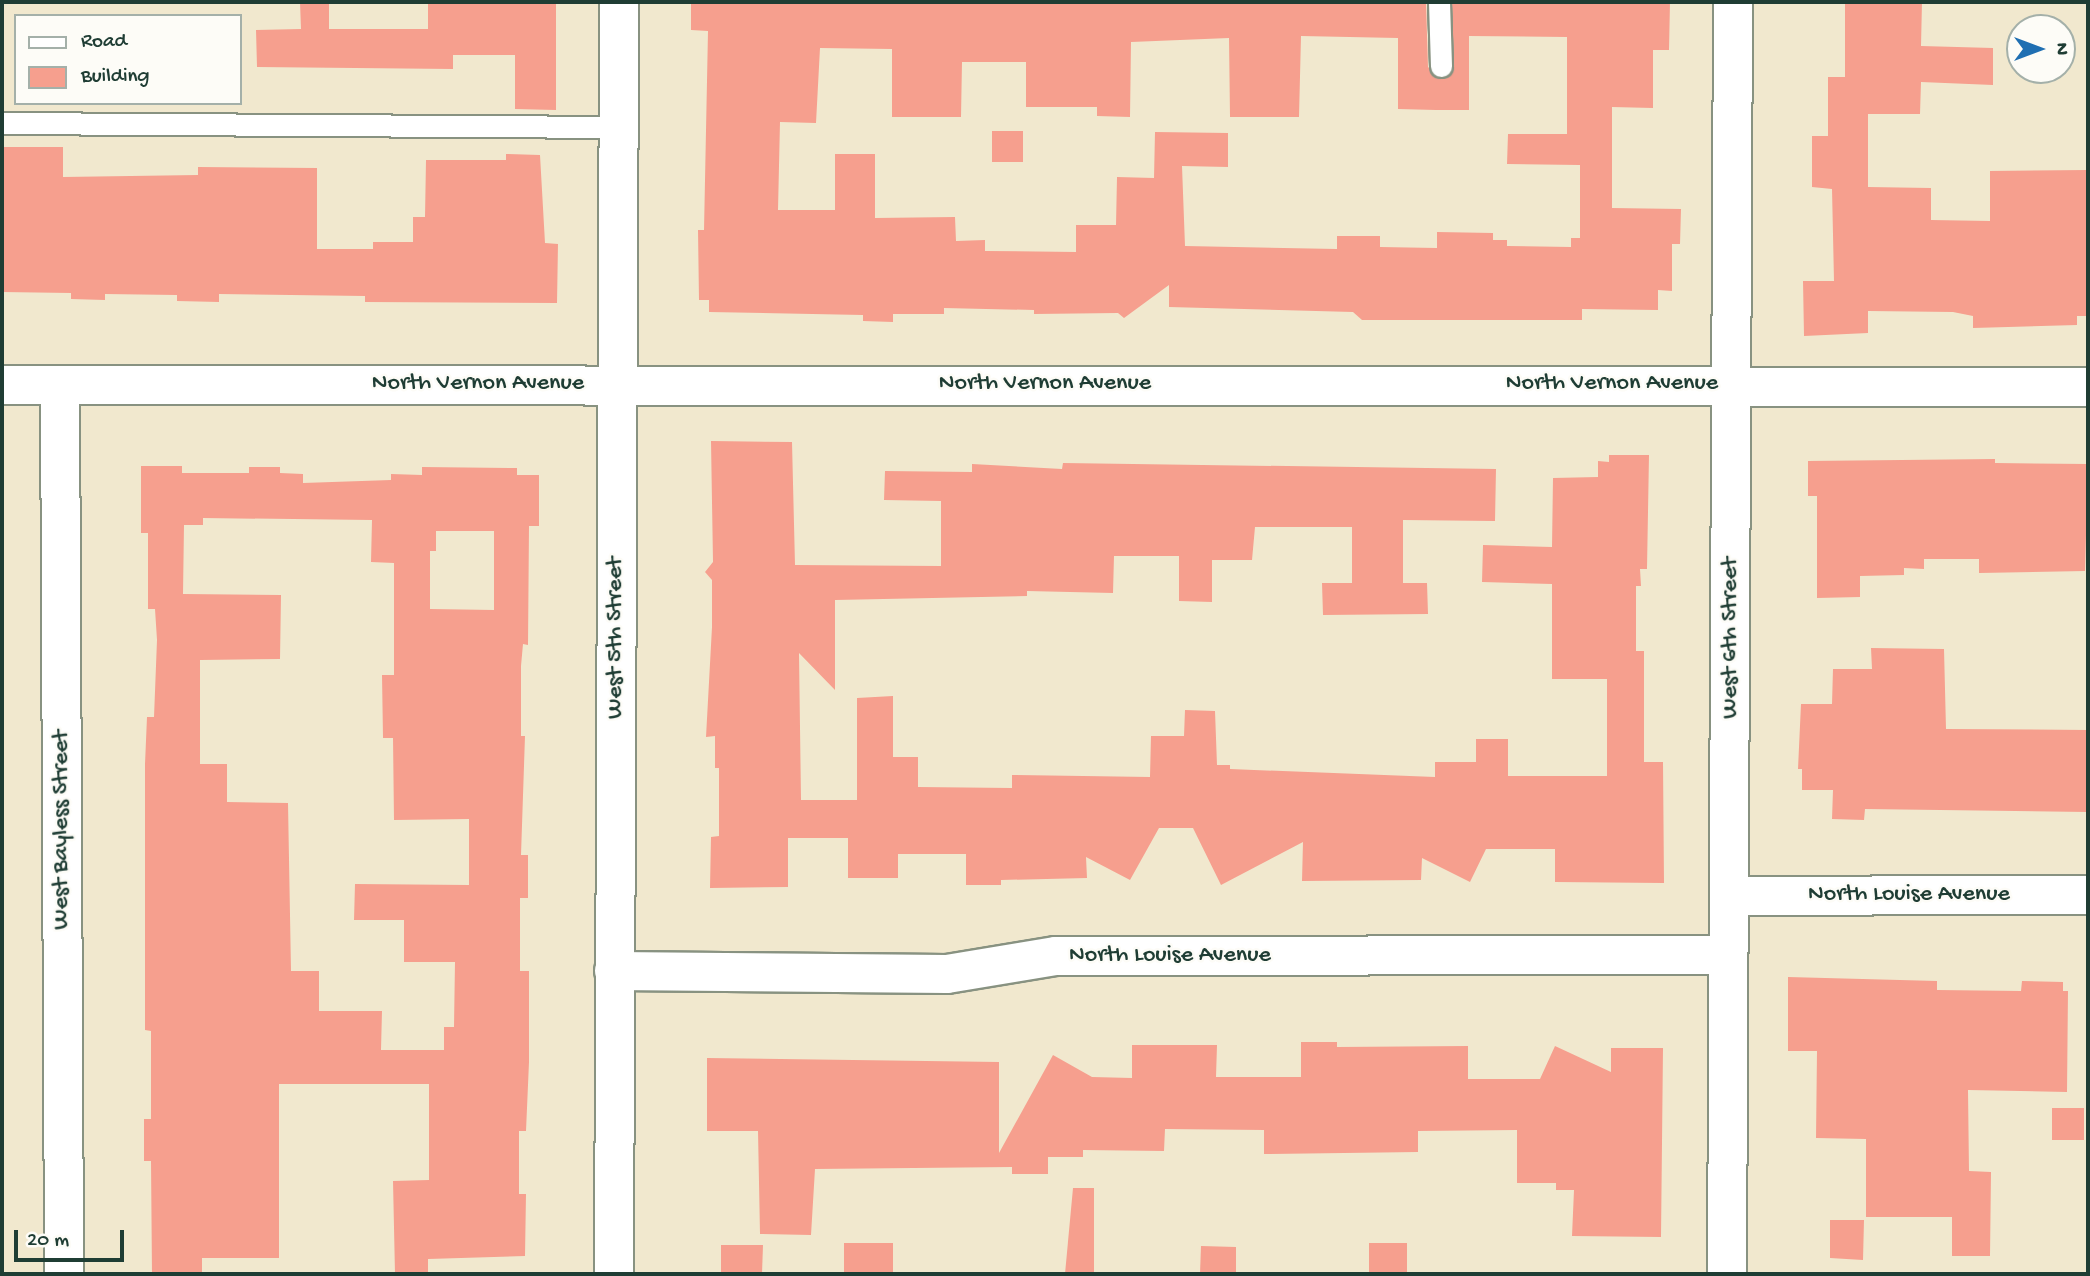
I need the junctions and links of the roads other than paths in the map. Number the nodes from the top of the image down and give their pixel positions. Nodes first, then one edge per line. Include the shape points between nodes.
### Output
1 (619, 2) edge
2 (1439, 2) edge
3 (1733, 2) edge
4 (1440, 66) dead end
5 (2, 122) edge
6 (618, 127) junction
7 (618, 384) junction
8 (1733, 384) junction
9 (2, 385) edge
10 (60, 385) junction
11 (2088, 387) edge
12 (2088, 895) edge
13 (1729, 896) junction
14 (1728, 956) junction
15 (614, 971) junction
16 (64, 1274) edge
17 (614, 1274) edge
18 (1727, 1274) edge

1 - 6 street, West 5th Street
2 - 4 lane
3 - 8 street, West 6th Street
5 - 6 lane
6 - 7 street, West 5th Street
7 - 8 street, North Vernon Avenue
7 - 10 street, North Vernon Avenue
7 - 15 street, West 5th Street
8 - 11 street, North Vernon Avenue
8 - 13 street, West 6th Street
9 - 10 street, North Vernon Avenue
10 - 16 street, West Bayless Street
12 - 13 street, North Louise Avenue
13 - 14 street, West 6th Street
14 - 15 street, North Louise Avenue via 1056,956 947,974
14 - 18 street, West 6th Street
15 - 17 street, West 5th Street

